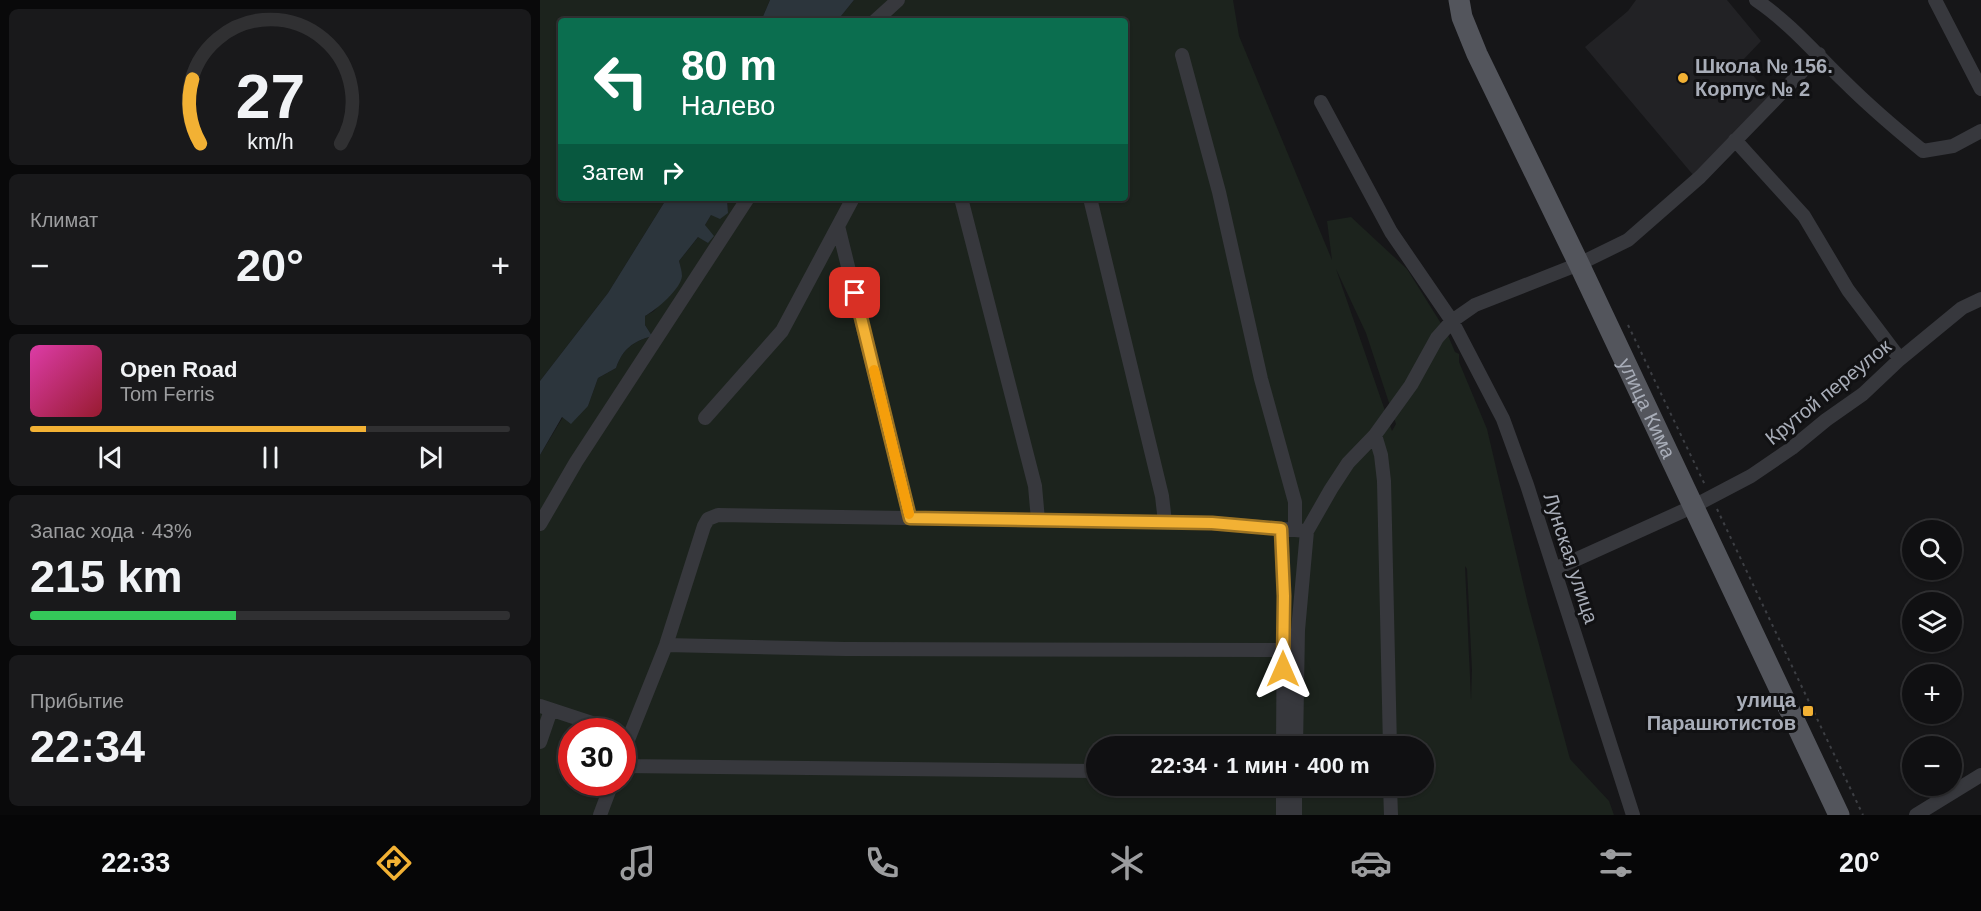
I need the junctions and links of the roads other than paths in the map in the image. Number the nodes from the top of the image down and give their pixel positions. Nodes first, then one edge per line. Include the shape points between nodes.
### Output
1 (898, 0) edge
2 (1458, 0) edge
3 (1756, 0) edge
4 (1935, 0) edge
5 (878, 18) edge
6 (1819, 54) junction
7 (1182, 55) dead end
8 (1981, 89) edge
9 (1322, 102) dead end
10 (1981, 131) edge
11 (1735, 140) junction
12 (746, 201) edge
13 (851, 201) edge
14 (962, 201) edge
15 (1091, 201) edge
16 (838, 226) junction
17 (1579, 264) junction
18 (1981, 299) edge
19 (1452, 321) junction
20 (1900, 359) junction
21 (705, 418) dead end
22 (1375, 435) junction
23 (1702, 501) junction
24 (910, 518) junction
25 (1038, 520) junction
26 (1164, 522) junction
27 (540, 524) edge
28 (1295, 530) junction
29 (1554, 569) junction
30 (666, 645) junction
31 (1283, 650) junction
32 (546, 708) edge
33 (576, 718) edge
34 (631, 718) edge
35 (1283, 736) edge
36 (1296, 736) edge
37 (1390, 736) edge
38 (540, 742) edge
39 (636, 766) edge
40 (1086, 771) edge
41 (1981, 775) edge
42 (607, 796) edge
43 (1282, 796) edge
44 (1295, 796) edge
45 (1390, 796) edge
46 (600, 815) edge
47 (1282, 815) edge
48 (1294, 815) edge
49 (1391, 815) edge
50 (1633, 815) edge
51 (1839, 815) edge
52 (1916, 815) edge

1 - 5 street
2 - 17 main road, улица Кима via 1477,54
3 - 6 street via 1776,13
4 - 8 street
6 - 10 street via 1923,151 1953,146
6 - 11 street
7 - 28 street via 1295,502
9 - 19 street, Лунская улица via 1391,232
11 - 17 street via 1629,240
11 - 20 street via 1804,216 1848,290
12 - 27 street
13 - 16 street
14 - 25 street via 1035,486
15 - 26 street via 1162,496
16 - 21 street via 782,331
16 - 24 street
17 - 19 street via 1475,305
17 - 23 main road, улица Кима
18 - 20 street, Крутой переулок via 1962,308
19 - 22 street
19 - 29 street, Лунская улица via 1503,419
20 - 23 street, Крутой переулок via 1863,394 1792,448 1751,476
22 - 28 street
22 - 37 street via 1384,482
23 - 29 street, Крутой переулок
23 - 51 main road, улица Кима
24 - 25 street
24 - 30 street via 718,515 708,519
25 - 26 street
26 - 28 street
28 - 31 street
28 - 36 street
29 - 50 street, Лунская улица
30 - 31 street
30 - 34 street
31 - 35 street
32 - 33 street
32 - 38 street
39 - 40 street
41 - 52 street
42 - 46 street
43 - 47 street
44 - 48 street
45 - 49 street

